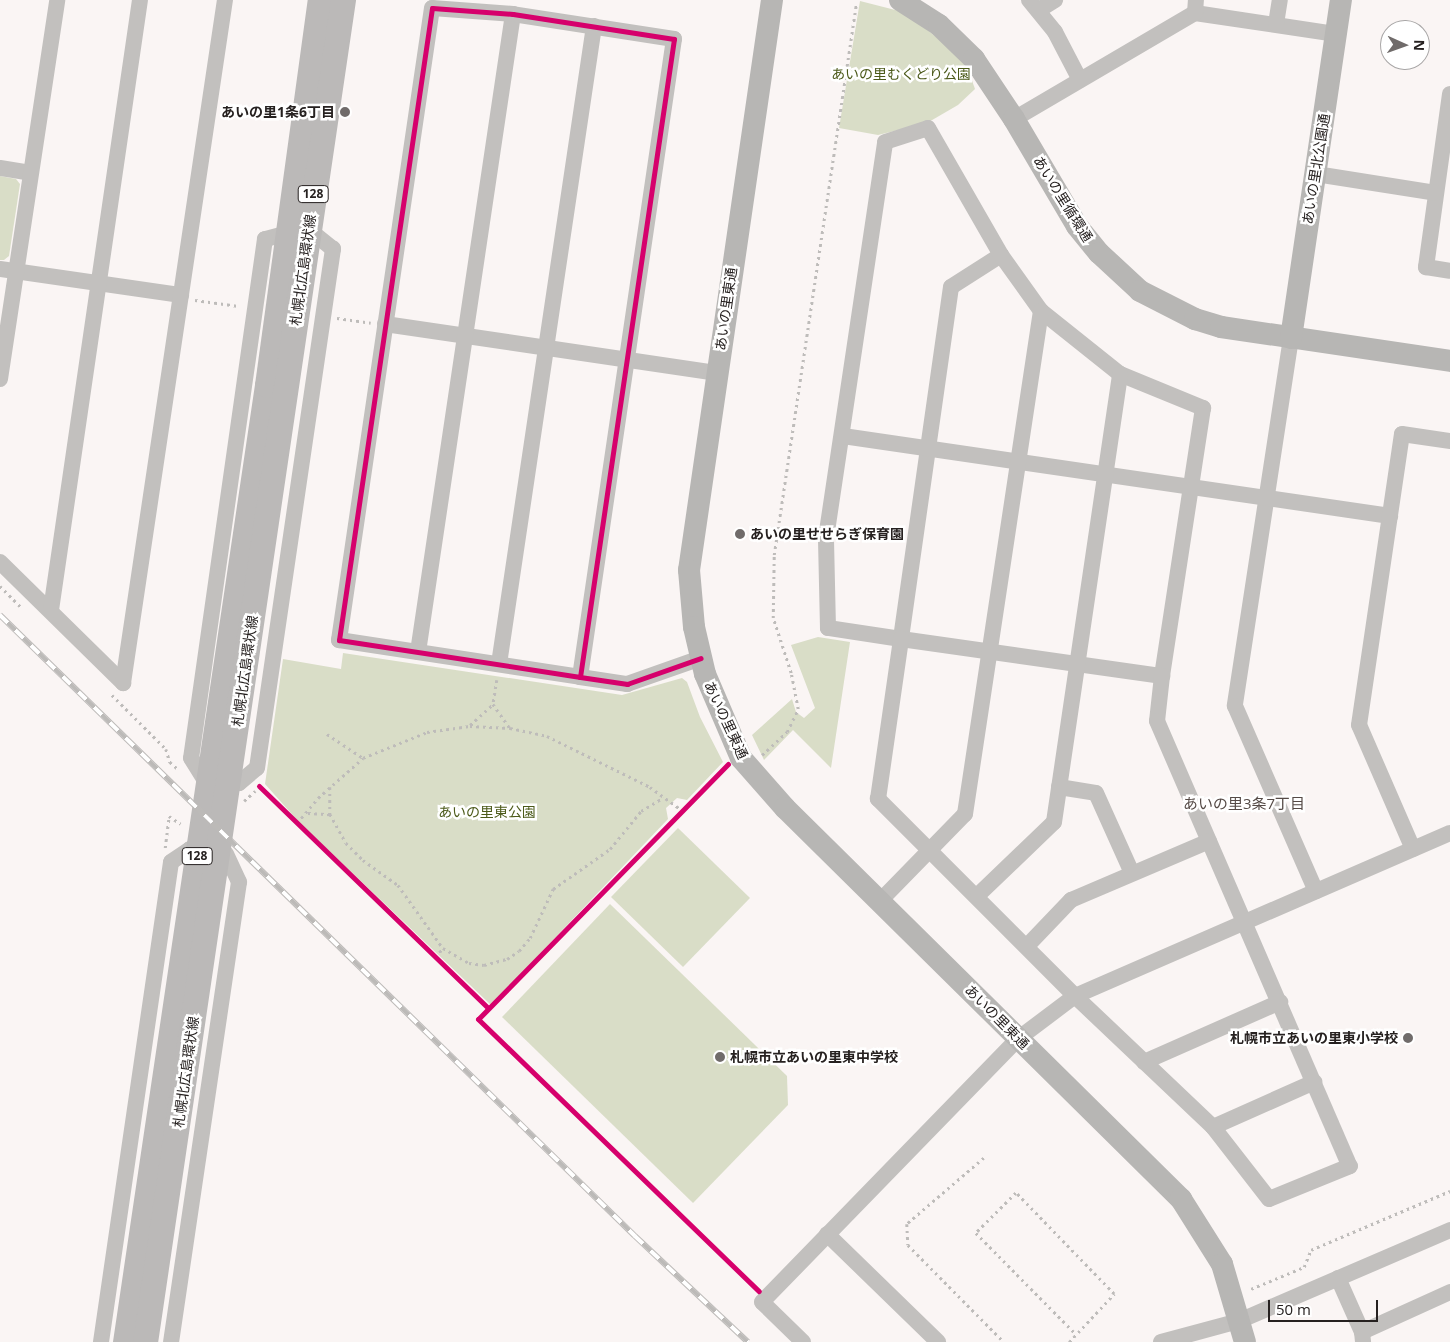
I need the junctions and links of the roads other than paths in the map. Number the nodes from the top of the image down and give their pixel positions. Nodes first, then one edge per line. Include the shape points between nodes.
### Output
1 (57, 0) edge
2 (140, 0) edge
3 (225, 0) edge
4 (320, 0) edge
5 (343, 0) edge
6 (772, 0) edge
7 (900, 0) edge
8 (1054, 0) edge
9 (1280, 0) edge
10 (1342, 0) edge
11 (1034, 5) edge
12 (1195, 6) edge
13 (513, 14) junction
14 (1276, 24) junction
15 (594, 26) junction
16 (1336, 34) junction
17 (1080, 80) junction
18 (1450, 94) edge
19 (1014, 119) junction
20 (0, 168) edge
21 (31, 173) junction
22 (1316, 174) junction
23 (1436, 193) junction
24 (298, 231) junction
25 (1001, 255) junction
26 (8, 270) edge
27 (1450, 271) edge
28 (99, 283) junction
29 (187, 297) junction
30 (1041, 311) junction
31 (381, 324) junction
32 (466, 335) junction
33 (1291, 338) junction
34 (547, 346) junction
35 (627, 358) junction
36 (1450, 361) edge
37 (717, 373) junction
38 (1120, 374) junction
39 (0, 379) edge
40 (843, 436) junction
41 (1450, 441) edge
42 (930, 448) junction
43 (1017, 461) junction
44 (1103, 475) junction
45 (1192, 487) junction
46 (1267, 496) junction
47 (1390, 516) junction
48 (0, 562) edge
49 (50, 610) junction
50 (901, 639) junction
51 (418, 652) junction
52 (988, 652) junction
53 (701, 658) junction
54 (1076, 665) junction
55 (499, 670) junction
56 (1162, 676) junction
57 (580, 677) junction
58 (1059, 788) junction
59 (1450, 832) edge
60 (1208, 841) junction
61 (928, 849) junction
62 (1413, 849) junction
63 (1132, 873) junction
64 (1316, 891) junction
65 (978, 895) junction
66 (879, 902) junction
67 (1246, 921) junction
68 (1027, 946) junction
69 (1075, 996) junction
70 (1280, 1002) junction
71 (150, 1009) junction
72 (218, 1018) junction
73 (1019, 1038) junction
74 (1144, 1062) junction
75 (1314, 1082) junction
76 (1213, 1127) junction
77 (1450, 1230) edge
78 (827, 1234) junction
79 (1338, 1278) junction
80 (1450, 1292) edge
81 (1239, 1321) junction
82 (136, 1335) edge
83 (1362, 1337) edge
84 (101, 1342) edge
85 (171, 1342) edge
86 (803, 1342) edge
87 (938, 1342) edge
88 (1161, 1342) edge
89 (1246, 1342) edge

1 - 21 street
2 - 28 street
3 - 29 street
4 - 24 main road, 札幌北広島環状線 / 128
5 - 24 main road, 札幌北広島環状線 / 128
6 - 37 street, あいの里東通
7 - 19 street, あいの里循環通 via 939,25 959,43 974,59
8 - 11 street
9 - 14 street
10 - 16 street, あいの里北公園通
11 - 17 street
12 - 14 street
12 - 17 street
13 - 15 street
13 - 31 street via 432,8
13 - 32 street
14 - 16 street
15 - 34 street
15 - 35 street via 674,39
16 - 22 street, あいの里北公園通
17 - 19 street
18 - 23 street
19 - 33 street, あいの里循環通 via 1077,226 1099,253 1140,291 1195,319
20 - 21 street
21 - 26 street
22 - 23 street
22 - 33 street, あいの里北公園通
23 - 27 street via 1426,267
24 - 24 street via 333,249 257,768 239,783 204,780 191,758 265,239
24 - 82 main road, 札幌北広島環状線 / 128
25 - 30 street
25 - 40 street via 928,128 885,142
25 - 42 street via 951,287
26 - 28 street
26 - 39 street
28 - 29 street
28 - 49 street
29 - 49 street via 124,682
30 - 38 street
30 - 43 street
31 - 32 street
31 - 51 street via 339,640
32 - 34 street
32 - 51 street
33 - 36 street, あいの里循環通
33 - 46 street
34 - 35 street
34 - 55 street
35 - 37 street
35 - 57 street
37 - 53 street, あいの里東通 via 689,570 694,627
38 - 44 street
38 - 45 street via 1203,408
40 - 42 street
40 - 50 street via 826,538 828,628
41 - 47 street via 1402,434
42 - 43 street
42 - 50 street
43 - 44 street
43 - 52 street
44 - 45 street
44 - 54 street
45 - 46 street
45 - 56 street
46 - 47 street
46 - 64 street via 1234,706
47 - 62 street via 1359,725
48 - 49 street
50 - 52 street
50 - 61 street via 878,798
51 - 55 street
52 - 54 street
52 - 61 street via 965,814
53 - 57 street via 627,684
53 - 66 street, あいの里東通 via 741,758 784,808
54 - 56 street
54 - 58 street
55 - 57 street
56 - 60 street via 1157,721
58 - 63 street via 1096,792
58 - 65 street via 1054,822
59 - 62 street
60 - 63 street
60 - 67 street
61 - 65 street
61 - 66 street
62 - 64 street
63 - 68 street via 1071,900
64 - 67 street
65 - 68 street
66 - 73 street, あいの里東通
67 - 69 street
67 - 70 street
68 - 69 street
69 - 73 street
69 - 74 street
70 - 74 street
70 - 75 street
71 - 72 street
71 - 72 street via 171,862 190,849 226,854 238,882
71 - 84 street
72 - 85 street
73 - 78 street
73 - 81 street, あいの里東通 via 1180,1199 1222,1264
74 - 76 street
75 - 76 street
75 - 76 street via 1350,1166 1269,1199
77 - 79 street
78 - 86 street via 762,1302
78 - 87 street
79 - 81 street
79 - 83 street
80 - 83 street
81 - 88 street
81 - 89 street, あいの里東通

